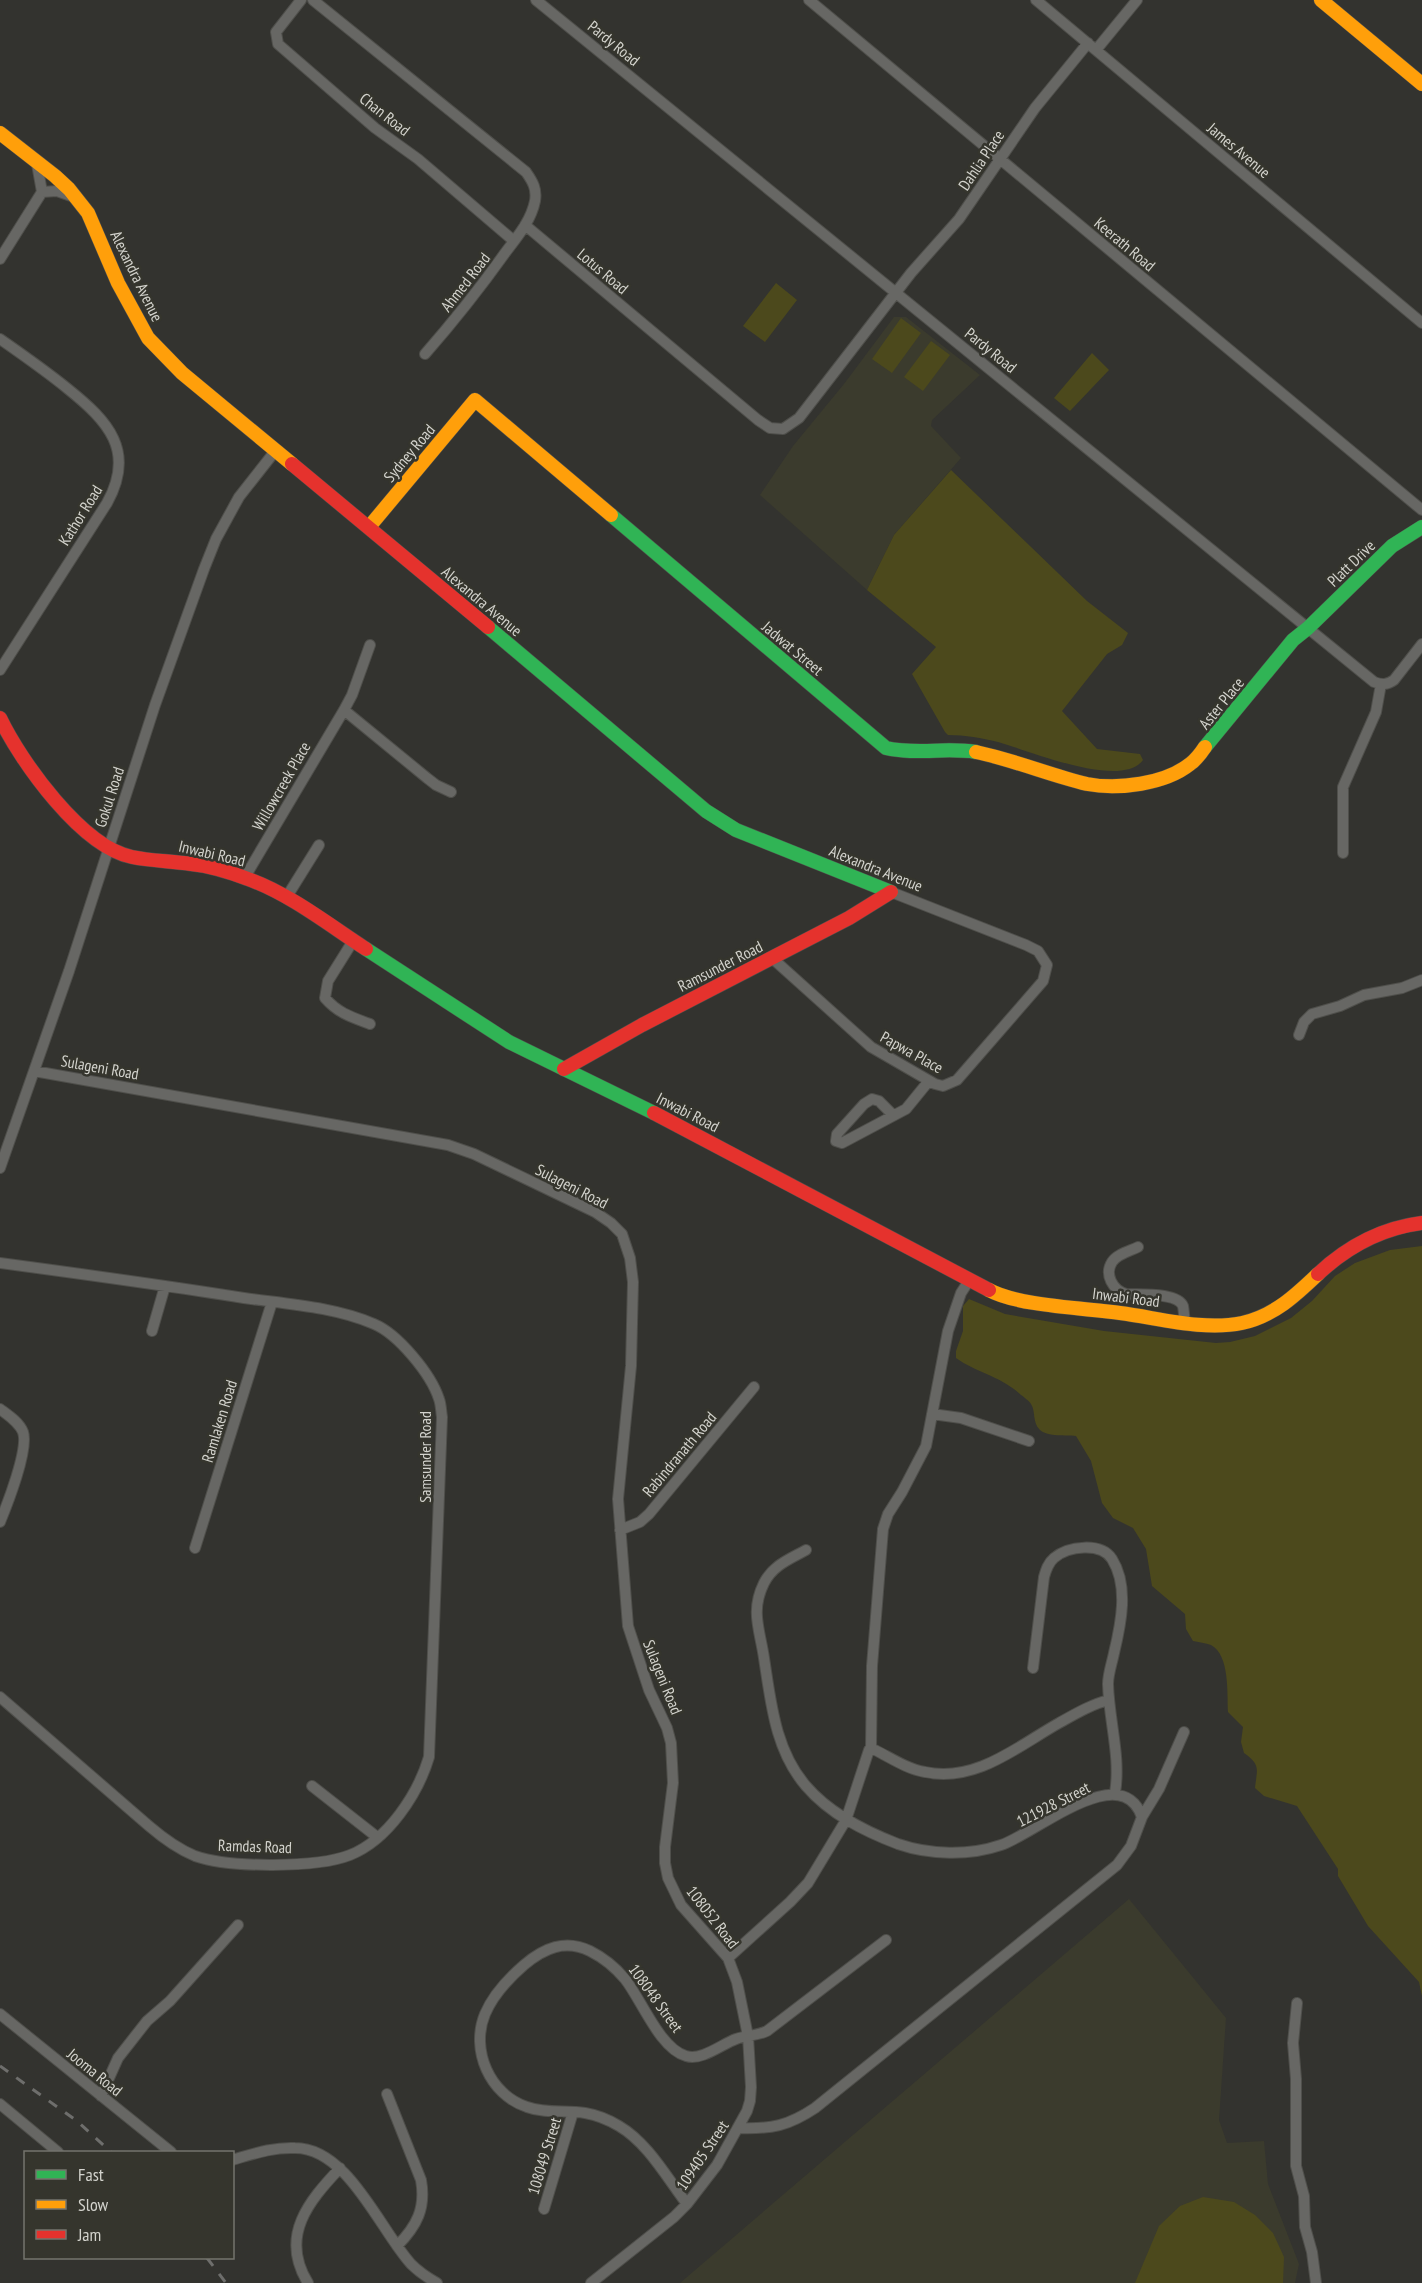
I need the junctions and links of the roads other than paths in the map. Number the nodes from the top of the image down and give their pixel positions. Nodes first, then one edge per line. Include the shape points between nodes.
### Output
1 (300, 0) edge
2 (313, 0) edge
3 (536, 0) edge
4 (809, 0) edge
5 (1036, 0) edge
6 (1137, 0) edge
7 (1321, 0) edge
8 (1092, 46) junction
9 (1422, 84) edge
10 (0, 133) edge
11 (999, 159) junction
12 (37, 164) junction
13 (42, 192) junction
14 (76, 197) junction
15 (525, 225) junction
16 (514, 241) junction
17 (0, 259) edge
18 (896, 292) junction
19 (1422, 322) edge
20 (0, 339) edge
21 (425, 354) dead end
22 (475, 400) joint
23 (276, 450) junction
24 (1422, 510) edge
25 (369, 527) junction
26 (1422, 527) edge
27 (1308, 628) junction
28 (1422, 644) edge
29 (370, 645) dead end
30 (0, 670) edge
31 (1381, 684) junction
32 (344, 710) junction
33 (0, 718) edge
34 (1148, 780) joint
35 (451, 792) dead end
36 (319, 845) dead end
37 (108, 849) junction
38 (1343, 852) dead end
39 (245, 877) junction
40 (891, 892) junction
41 (286, 898) junction
42 (353, 941) junction
43 (772, 958) junction
44 (1047, 965) joint
45 (1422, 980) edge
46 (370, 1024) dead end
47 (1299, 1035) dead end
48 (564, 1069) junction
49 (34, 1071) junction
50 (928, 1082) junction
51 (893, 1115) junction
52 (0, 1168) edge
53 (1422, 1223) edge
54 (1138, 1248) dead end
55 (0, 1263) edge
56 (970, 1279) junction
57 (165, 1286) junction
58 (272, 1302) junction
59 (1185, 1322) junction
60 (152, 1332) dead end
61 (754, 1388) dead end
62 (0, 1409) edge
63 (932, 1414) junction
64 (1029, 1441) dead end
65 (0, 1522) edge
66 (620, 1530) junction
67 (195, 1548) dead end
68 (806, 1550) dead end
69 (1033, 1668) dead end
70 (0, 1697) edge
71 (1109, 1700) junction
72 (1184, 1732) dead end
73 (671, 1743) joint
74 (871, 1749) junction
75 (421, 1778) joint
76 (312, 1786) dead end
77 (1115, 1793) junction
78 (1142, 1818) junction
79 (846, 1820) junction
80 (377, 1837) junction
81 (238, 1925) dead end
82 (886, 1940) dead end
83 (728, 1958) junction
84 (1297, 2003) dead end
85 (0, 2014) edge
86 (748, 2036) junction
87 (387, 2094) dead end
88 (101, 2096) junction
89 (0, 2104) edge
90 (573, 2112) junction
91 (740, 2128) junction
92 (57, 2151) edge
93 (170, 2151) edge
94 (234, 2159) edge
95 (340, 2168) junction
96 (687, 2204) junction
97 (544, 2209) dead end
98 (397, 2246) junction
99 (308, 2283) edge
100 (437, 2283) edge
101 (591, 2283) edge
102 (1316, 2283) edge

1 - 16 street, Chan Road via 276,32 278,44
2 - 15 street via 526,172 536,191
3 - 18 street, Pardy Road
4 - 11 street, Keerath Road
5 - 8 street, James Avenue
6 - 8 street, Dahlia Place
7 - 9 street
8 - 11 street, Dahlia Place via 1035,108
8 - 19 street, James Avenue
10 - 12 street, Alexandra Avenue
11 - 18 street, Dahlia Place via 959,219
11 - 24 street, Keerath Road
12 - 13 street
12 - 14 street, Alexandra Avenue
13 - 14 street via 57,191
13 - 17 street
14 - 23 street, Alexandra Avenue via 88,213 118,283 148,338 182,373
15 - 16 street, Ahmed Road
15 - 18 street, Lotus Road via 770,428 783,429 794,424
16 - 21 street, Ahmed Road
18 - 27 street, Pardy Road
20 - 30 street, Kathor Road via 99,415 117,445 119,469 107,503
22 - 25 street, Sydney Road
22 - 34 street, Jadwat Street via 886,748 961,750 1096,785
23 - 25 street, Alexandra Avenue
23 - 37 street, Gokul Road via 239,497 212,550
25 - 40 street, Alexandra Avenue via 706,811 754,838
26 - 27 street, Platt Drive via 1392,546
27 - 31 street, Pardy Road
27 - 34 street, Aster Place via 1293,640 1184,770
28 - 31 street via 1394,680
29 - 32 street, Willowcreek Place
31 - 38 street via 1379,703 1343,787
32 - 35 street via 427,778
32 - 39 street, Willowcreek Place
33 - 37 street, Inwabi Road via 27,766 76,822
36 - 41 street
37 - 39 street, Inwabi Road via 131,857 173,861
37 - 49 street, Gokul Road
39 - 41 street, Inwabi Road
40 - 43 street, Ramsunder Road
40 - 44 street, Alexandra Avenue via 1026,945 1038,951
41 - 42 street, Inwabi Road
42 - 46 street via 328,981 325,998 334,1009
42 - 48 street, Inwabi Road via 499,1035
43 - 48 street, Ramsunder Road
43 - 50 street, Papwa Place via 871,1047
44 - 50 street, Papwa Place via 1043,981 957,1080 943,1086
45 - 47 street via 1312,1014
48 - 56 street, Inwabi Road via 695,1133
49 - 52 street, Gokul Road
49 - 66 street, Sulageni Road via 448,1144 611,1223 622,1234 633,1282 630,1386 618,1499
50 - 51 street via 906,1109
51 - 51 street via 842,1143 837,1142 837,1134 872,1099
53 - 59 street, Inwabi Road via 1387,1231 1340,1254 1294,1297 1256,1319 1221,1325
54 - 59 street via 1112,1263 1109,1270 1113,1285 1119,1292 1179,1301
55 - 57 street, Samsunder Road
56 - 59 street, Inwabi Road via 1010,1297
56 - 63 street via 952,1318
57 - 58 street, Samsunder Road
57 - 60 street
58 - 67 street, Ramlaken Road
58 - 75 street, Samsunder Road via 376,1324 418,1363 439,1399 439,1525 429,1757
61 - 66 street, Rabindranath Road via 649,1514
62 - 65 street via 18,1424 24,1445
63 - 64 street via 961,1418
63 - 74 street via 921,1457 888,1514 884,1529 872,1666
66 - 73 street, Sulageni Road via 628,1626
68 - 79 street, 121928 Street via 773,1570 760,1594 756,1623 781,1742 806,1786
69 - 71 street via 1048,1565 1055,1557 1074,1550 1104,1551 1116,1565 1122,1595 1108,1681
70 - 80 street, Ramdas Road via 149,1827 194,1855 236,1864 326,1861 350,1855
71 - 74 street via 1069,1717 974,1770 925,1772
71 - 77 street via 1118,1769
72 - 78 street
73 - 83 street, 108052 Road via 672,1802 665,1847 668,1878 681,1905
74 - 79 street via 866,1752
75 - 80 street, Ramdas Road via 409,1803
76 - 80 street
77 - 78 street, 121928 Street via 1131,1801
77 - 79 street, 121928 Street via 1081,1803 1015,1840 984,1850 952,1852 910,1847
78 - 91 street via 1131,1846 1117,1865 815,2108 781,2126
79 - 83 street via 808,1883
81 - 88 street via 147,2021 118,2058
82 - 86 street via 773,2027 760,2035
83 - 86 street, 108052 Road
84 - 102 street via 1293,2043 1296,2166
85 - 88 street, Jooma Road
86 - 90 street, 108048 Street via 702,2055 686,2057 658,2031 640,2000 611,1964 580,1946 550,1947 534,1956 498,1993 480,2029 480,2050 492,2080 513,2101 544,2111
86 - 91 street, 109405 Street via 750,2101
87 - 98 street via 422,2190 419,2218
88 - 93 street, Jooma Road
89 - 92 street
90 - 96 street, 108048 Street via 596,2115 633,2136
90 - 97 street, 108049 Street
91 - 96 street, 109405 Street
94 - 95 street via 298,2147 316,2152
95 - 98 street
95 - 99 street via 309,2203 299,2226 298,2254
96 - 101 street, 109405 Street
98 - 100 street via 413,2266

